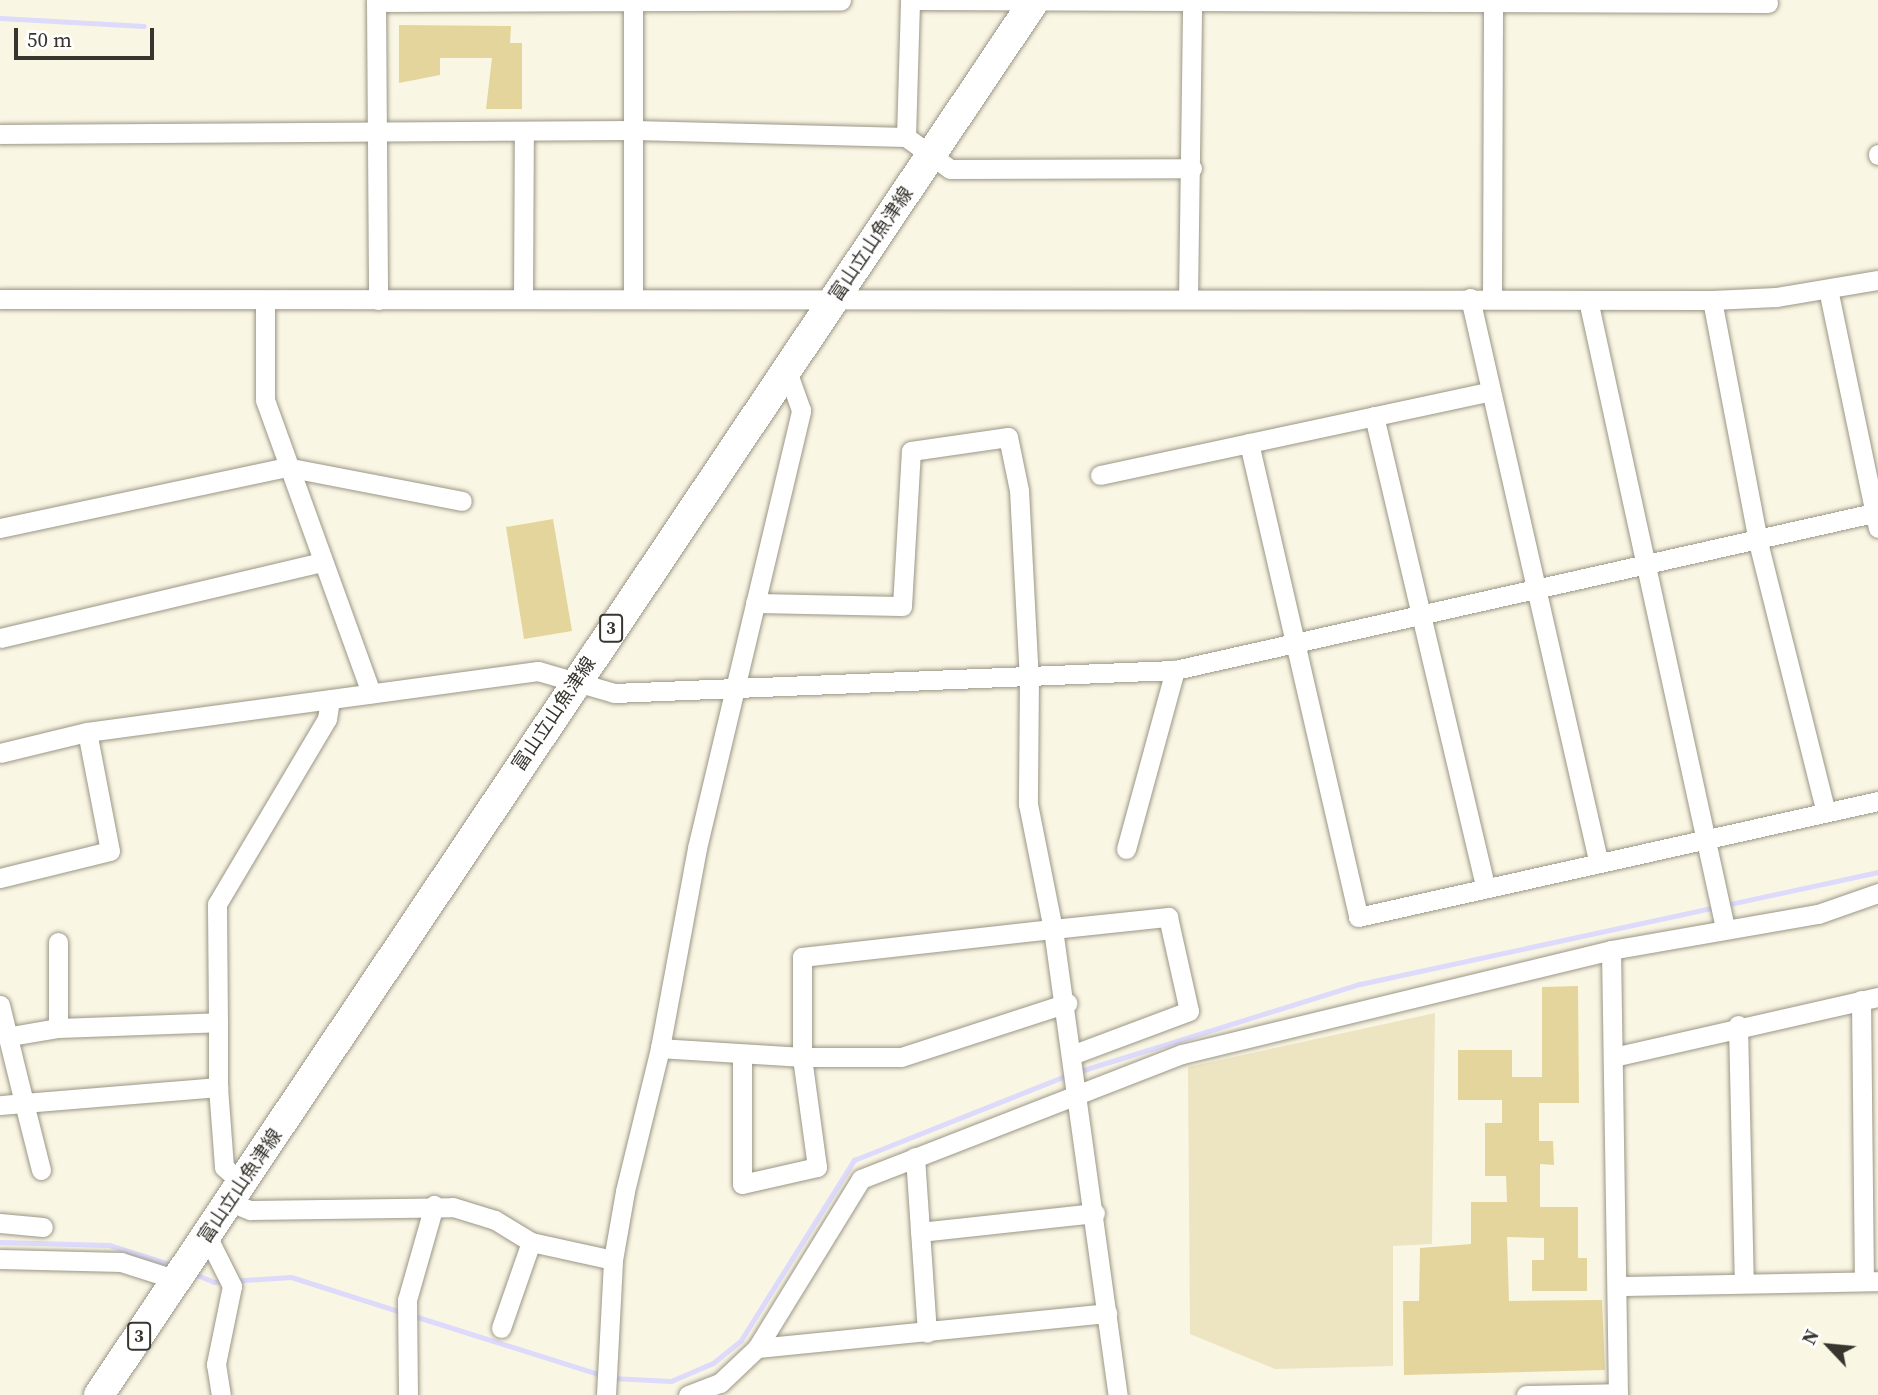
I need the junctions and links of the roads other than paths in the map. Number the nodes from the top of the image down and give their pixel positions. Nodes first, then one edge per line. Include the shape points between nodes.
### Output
1 (633, 0) edge
2 (841, 0) edge
3 (910, 0) edge
4 (918, 0) edge
5 (376, 1) edge
6 (1192, 1) edge
7 (1493, 1) edge
8 (1034, 2) edge
9 (1768, 3) dead end
10 (634, 130) junction
11 (524, 132) junction
12 (376, 133) junction
13 (0, 134) edge
14 (906, 137) junction
15 (933, 152) junction
16 (1192, 168) junction
17 (1878, 279) edge
18 (1828, 289) junction
19 (1492, 297) junction
20 (1470, 298) junction
21 (0, 299) edge
22 (523, 299) junction
23 (633, 299) junction
24 (834, 299) junction
25 (1188, 299) junction
26 (378, 300) junction
27 (1588, 300) junction
28 (1712, 300) junction
29 (265, 301) junction
30 (787, 371) junction
31 (1486, 392) junction
32 (1374, 416) junction
33 (1249, 443) junction
34 (286, 467) junction
35 (1100, 475) dead end
36 (461, 501) dead end
37 (1877, 517) edge
38 (0, 528) edge
39 (1758, 542) junction
40 (322, 562) junction
41 (1644, 564) junction
42 (1535, 586) junction
43 (755, 603) junction
44 (1417, 616) junction
45 (0, 638) edge
46 (1296, 641) junction
47 (1175, 670) junction
48 (1029, 678) junction
49 (574, 685) junction
50 (733, 688) junction
51 (371, 694) junction
52 (330, 699) junction
53 (86, 732) junction
54 (0, 753) edge
55 (1878, 801) edge
56 (1826, 812) junction
57 (1709, 837) junction
58 (1126, 849) dead end
59 (1598, 860) junction
60 (0, 878) edge
61 (1485, 887) junction
62 (1878, 893) edge
63 (1725, 925) junction
64 (1053, 929) junction
65 (58, 942) dead end
66 (1611, 950) junction
67 (1870, 998) edge
68 (1067, 1003) junction
69 (0, 1005) edge
70 (218, 1023) junction
71 (1738, 1025) junction
72 (58, 1028) junction
73 (11, 1036) junction
74 (660, 1048) junction
75 (742, 1057) junction
76 (802, 1057) junction
77 (1074, 1057) junction
78 (1614, 1057) junction
79 (218, 1087) junction
80 (1079, 1088) junction
81 (24, 1103) junction
82 (0, 1105) edge
83 (1870, 1106) edge
84 (915, 1157) junction
85 (41, 1170) dead end
86 (236, 1192) junction
87 (434, 1205) junction
88 (1095, 1213) junction
89 (0, 1223) edge
90 (43, 1227) dead end
91 (920, 1232) junction
92 (531, 1242) junction
93 (0, 1259) edge
94 (612, 1260) junction
95 (188, 1263) junction
96 (1871, 1281) edge
97 (1744, 1283) junction
98 (1621, 1286) junction
99 (1107, 1313) junction
100 (501, 1328) dead end
101 (927, 1333) junction
102 (757, 1349) junction
103 (607, 1392) edge
104 (1618, 1394) edge
105 (99, 1395) edge
106 (221, 1395) edge
107 (408, 1395) edge
108 (688, 1395) edge
109 (1118, 1395) edge
110 (1525, 1395) edge

1 - 2 street
1 - 5 street
1 - 10 street
3 - 14 street
4 - 8 street
5 - 12 street
6 - 7 street
6 - 8 street
6 - 16 street
7 - 9 street
7 - 19 street
8 - 15 main road, 富山立山魚津線 / 3
10 - 11 street
10 - 14 street
10 - 23 street
11 - 12 street
11 - 22 street
12 - 13 street
12 - 26 street
14 - 15 street
15 - 16 street via 950,169
15 - 24 main road, 富山立山魚津線 / 3
16 - 25 street
17 - 18 street
18 - 28 street
18 - 37 street
19 - 20 street
19 - 27 street
20 - 25 street via 1325,304
20 - 31 street
21 - 29 street
22 - 23 street
22 - 26 street
23 - 24 street
24 - 25 street
24 - 30 main road, 富山立山魚津線 / 3
26 - 29 street
27 - 28 street
27 - 41 street
28 - 39 street
29 - 34 street via 265,400
30 - 43 street via 801,410
30 - 49 main road, 富山立山魚津線 / 3
31 - 32 street
31 - 42 street
32 - 33 street
32 - 44 street
33 - 35 street
33 - 46 street
34 - 36 street
34 - 38 street
34 - 40 street
37 - 39 street
39 - 41 street
39 - 56 street
40 - 45 street
40 - 51 street
41 - 42 street
41 - 57 street
42 - 44 street
42 - 59 street
43 - 48 street via 902,606 911,451 1008,437 1018,490
43 - 50 street
44 - 46 street
44 - 61 street
46 - 47 street
46 - 61 street via 1358,917
47 - 48 street
47 - 58 street
48 - 50 street
48 - 64 street via 1028,804
49 - 50 street via 614,694
49 - 51 street via 538,671
49 - 86 main road, 富山立山魚津線 / 3
50 - 74 street
51 - 52 street
52 - 53 street
52 - 70 street via 327,719 217,904
53 - 54 street
53 - 60 street via 110,851
55 - 56 street
56 - 57 street
57 - 59 street
57 - 63 street
59 - 61 street
62 - 63 street via 1818,914
63 - 66 street
64 - 68 street
64 - 76 street via 803,957
64 - 77 street via 1168,917 1189,1011
65 - 72 street
66 - 78 street
66 - 80 street via 1182,1054
67 - 71 street
67 - 83 street
68 - 76 street via 901,1057
68 - 77 street
69 - 73 street
70 - 72 street
70 - 79 street
71 - 78 street
71 - 97 street
72 - 73 street
73 - 81 street
74 - 75 street
74 - 94 street
75 - 76 street
75 - 76 street via 742,1184 817,1167
77 - 80 street
78 - 98 street
79 - 81 street
79 - 86 street via 224,1167
80 - 84 street
80 - 88 street
81 - 82 street
81 - 85 street
83 - 96 street
84 - 91 street
84 - 102 street via 861,1179
86 - 87 street via 250,1210
86 - 95 main road, 富山立山魚津線 / 3
87 - 92 street via 495,1220
87 - 107 street via 407,1300
88 - 91 street
88 - 99 street
89 - 90 street
91 - 101 street
92 - 94 street
92 - 100 street
93 - 95 street
94 - 103 street
95 - 105 main road, 富山立山魚津線 / 3
95 - 106 street via 223,1268 232,1286 216,1364
96 - 97 street
97 - 98 street
98 - 104 street
99 - 101 street
99 - 109 street
101 - 102 street
102 - 108 street via 720,1383
104 - 110 street

